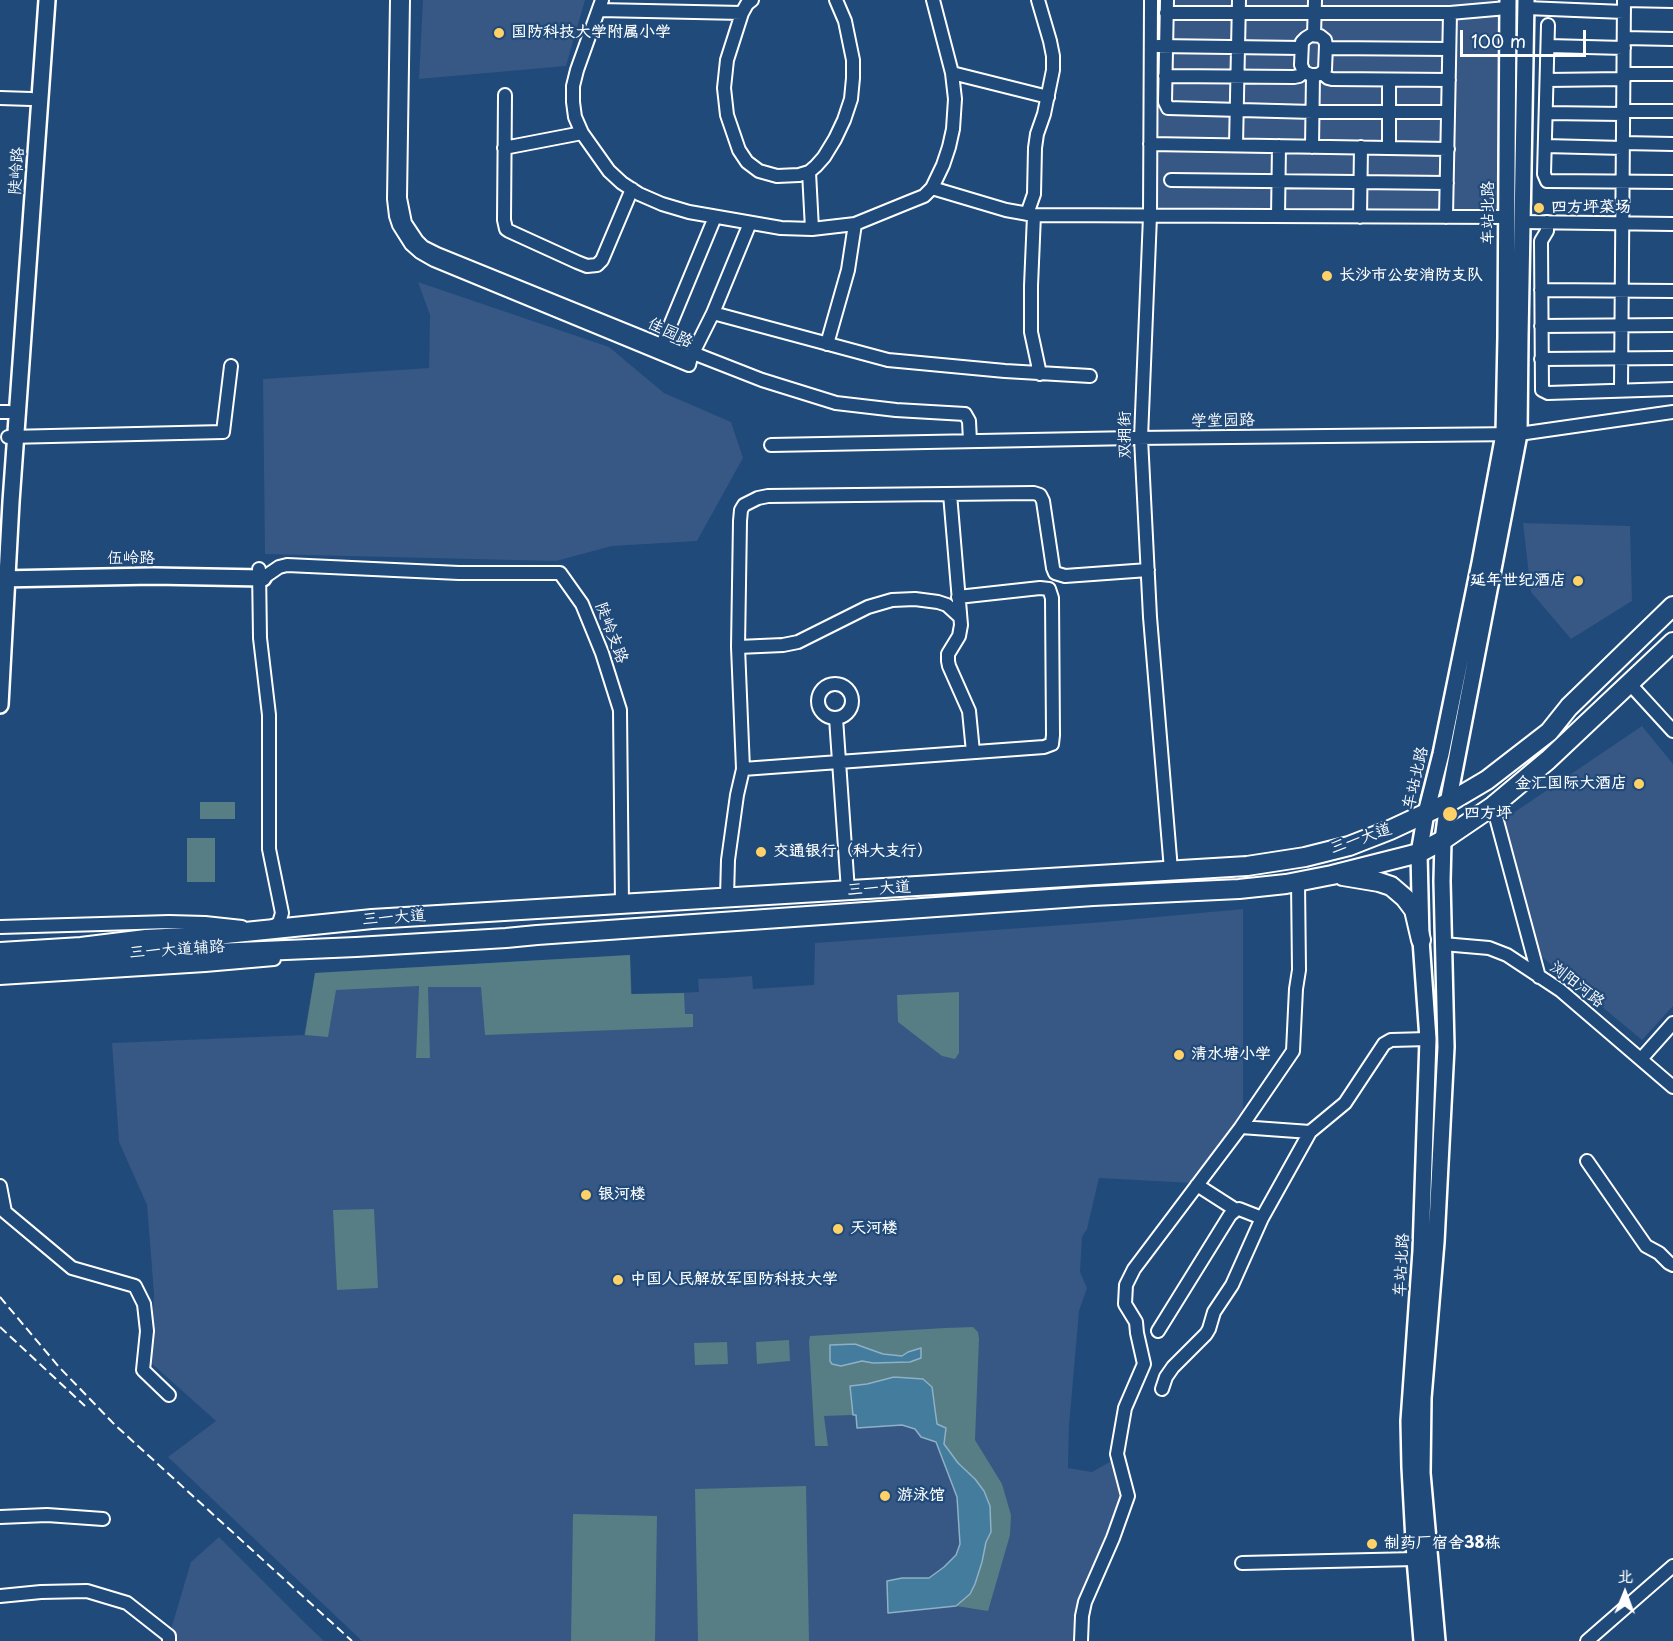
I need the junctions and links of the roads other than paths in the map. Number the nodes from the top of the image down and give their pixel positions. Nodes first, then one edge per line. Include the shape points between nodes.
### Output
1 (38, 0) edge
2 (47, 0) edge
3 (397, 0) edge
4 (403, 0) edge
5 (752, 0) edge
6 (836, 0) edge
7 (933, 0) edge
8 (1038, 0) edge
9 (1151, 0) edge
10 (1167, 0) edge
11 (1239, 0) edge
12 (1315, 0) edge
13 (1673, 1) edge
14 (1507, 4) edge
15 (1526, 4) edge
16 (1624, 4) edge
17 (600, 5) edge
18 (742, 13) junction
19 (1166, 13) junction
20 (1239, 14) junction
21 (1315, 14) junction
22 (1450, 14) junction
23 (1548, 25) dead end
24 (1314, 35) junction
25 (1673, 39) edge
26 (1624, 43) junction
27 (1150, 46) junction
28 (1165, 46) junction
29 (1548, 46) junction
30 (1238, 47) junction
31 (1301, 48) junction
32 (1326, 48) junction
33 (1449, 49) junction
34 (952, 73) junction
35 (1313, 74) junction
36 (1673, 74) edge
37 (1165, 76) junction
38 (1238, 77) junction
39 (1624, 77) junction
40 (1389, 80) junction
41 (1449, 80) junction
42 (1547, 80) junction
43 (505, 95) dead end
44 (1048, 97) junction
45 (0, 98) edge
46 (31, 99) junction
47 (1237, 110) junction
48 (1673, 111) edge
49 (1313, 112) junction
50 (1389, 112) junction
51 (1448, 112) junction
52 (1623, 112) junction
53 (1546, 113) junction
54 (582, 133) junction
55 (1150, 144) junction
56 (1673, 144) edge
57 (1236, 145) junction
58 (1279, 146) junction
59 (1545, 146) junction
60 (1623, 146) junction
61 (1312, 147) junction
62 (1361, 147) junction
63 (504, 148) junction
64 (1389, 148) junction
65 (1448, 149) junction
66 (809, 172) junction
67 (1171, 180) dead end
68 (1278, 181) junction
69 (1623, 182) junction
70 (1673, 182) edge
71 (1360, 183) junction
72 (1447, 183) junction
73 (932, 188) junction
74 (632, 189) junction
75 (1031, 214) junction
76 (1150, 216) junction
77 (1278, 216) junction
78 (715, 217) junction
79 (1360, 217) junction
80 (1446, 217) junction
81 (1514, 220) junction
82 (1547, 222) junction
83 (750, 223) junction
84 (1623, 223) junction
85 (855, 224) junction
86 (1673, 224) edge
87 (812, 229) junction
88 (1541, 290) junction
89 (1622, 291) junction
90 (1673, 291) edge
91 (713, 313) junction
92 (1622, 325) junction
93 (1673, 325) edge
94 (1541, 326) junction
95 (827, 344) junction
96 (661, 348) junction
97 (692, 355) junction
98 (1622, 358) junction
99 (1673, 358) edge
100 (1541, 359) junction
101 (231, 366) dead end
102 (1040, 374) junction
103 (1090, 376) dead end
104 (1622, 387) dead end
105 (1673, 389) edge
106 (5, 412) edge
107 (1673, 412) edge
108 (1512, 434) junction
109 (12, 437) junction
110 (1141, 438) junction
111 (970, 441) junction
112 (771, 445) dead end
113 (950, 494) junction
114 (0, 551) edge
115 (1148, 570) junction
116 (261, 574) junction
117 (4, 575) edge
118 (1060, 575) junction
119 (1049, 589) junction
120 (958, 597) junction
121 (1673, 606) edge
122 (959, 616) junction
123 (1673, 642) edge
124 (738, 647) junction
125 (1629, 683) junction
126 (0, 705) edge
127 (836, 718) dead end
128 (1673, 731) edge
129 (974, 752) junction
130 (839, 762) junction
131 (743, 769) junction
132 (1448, 803) junction
133 (1493, 806) junction
134 (1426, 813) junction
135 (1443, 840) junction
136 (1419, 854) junction
137 (1172, 870) junction
138 (1332, 875) junction
139 (1298, 882) junction
140 (848, 891) junction
141 (727, 897) junction
142 (622, 904) junction
143 (311, 925) junction
144 (0, 927) edge
145 (268, 929) junction
146 (146, 939) junction
147 (1421, 940) junction
148 (0, 941) edge
149 (207, 944) junction
150 (1443, 944) junction
151 (357, 947) junction
152 (0, 952) edge
153 (0, 966) edge
154 (1539, 977) junction
155 (0, 978) edge
156 (1673, 1023) edge
157 (1428, 1039) junction
158 (1641, 1059) junction
159 (1673, 1087) edge
160 (1241, 1126) junction
161 (1310, 1132) junction
162 (1587, 1161) dead end
163 (1197, 1185) junction
164 (0, 1186) edge
165 (1236, 1210) junction
166 (1262, 1218) junction
167 (1673, 1264) edge
168 (1158, 1331) dead end
169 (1162, 1389) dead end
170 (170, 1395) dead end
171 (0, 1516) edge
172 (102, 1520) dead end
173 (1415, 1559) junction
174 (1242, 1563) dead end
175 (1673, 1566) edge
176 (1673, 1576) edge
177 (0, 1596) edge
178 (169, 1641) edge
179 (1081, 1641) edge
180 (1422, 1641) edge
181 (1437, 1641) edge
182 (1587, 1641) edge
183 (1598, 1641) edge

1 - 46 main road, 陡岭路
2 - 109 main road, 陡岭路
3 - 96 street, 佳园路 via 394,199 399,225 411,244 434,260
4 - 96 street, 佳园路 via 400,198 402,216 410,232 423,247 437,254
5 - 18 street
6 - 66 street via 853,60 851,99 835,140
7 - 34 street
8 - 44 street via 1053,56
9 - 27 street, 双拥街
10 - 19 street
11 - 20 street
12 - 21 street
13 - 16 street
14 - 22 street
14 - 81 main road, 车站北路
15 - 16 street
15 - 81 main road, 车站北路
16 - 26 street
17 - 18 street
17 - 54 street via 573,86 575,117
18 - 66 street via 727,60 724,88 727,116 739,150 759,171 777,176
19 - 20 street
19 - 28 street
20 - 21 street
20 - 30 street
21 - 22 street
21 - 24 street
22 - 33 street
23 - 29 street
24 - 31 street via 1303,40
24 - 32 street via 1323,39
25 - 26 street
26 - 29 street
26 - 39 street
27 - 28 street
27 - 55 street, 双拥街
28 - 30 street
28 - 37 street
29 - 42 street
30 - 31 street
30 - 38 street
31 - 35 street via 1301,65
32 - 33 street
32 - 35 street via 1326,67
33 - 41 street
34 - 44 street
34 - 73 street via 953,129 944,165
35 - 38 street
35 - 40 street via 1332,79
35 - 49 street
36 - 39 street
37 - 38 street
37 - 47 street via 1168,108
38 - 47 street
39 - 42 street
39 - 52 street
40 - 41 street
40 - 50 street
41 - 51 street
42 - 53 street
43 - 63 street
44 - 75 street via 1037,134
45 - 46 street
46 - 106 main road, 陡岭路
47 - 49 street
47 - 57 street
48 - 52 street
49 - 50 street
49 - 61 street
50 - 51 street
50 - 64 street
51 - 65 street
52 - 53 street
52 - 60 street
53 - 59 street
54 - 63 street
54 - 74 street via 609,171
55 - 57 street
55 - 76 street, 双拥街
56 - 60 street
57 - 58 street
58 - 61 street
58 - 68 street
59 - 60 street
59 - 69 street via 1547,181
60 - 69 street
61 - 62 street
62 - 64 street
62 - 71 street
63 - 74 street via 506,228 515,236 587,266 602,260
64 - 65 street
65 - 72 street
66 - 87 street
67 - 68 street
68 - 71 street
68 - 77 street
69 - 70 street
69 - 84 street
71 - 72 street
71 - 79 street
72 - 80 street
73 - 75 street
73 - 85 street via 924,196
74 - 78 street via 662,204
75 - 76 street
75 - 102 street via 1031,332
76 - 77 street
76 - 110 street, 双拥街
77 - 79 street
78 - 83 street
78 - 96 street
79 - 80 street
80 - 81 street
81 - 82 street
81 - 108 main road, 车站北路
82 - 84 street
82 - 88 street via 1541,241
83 - 87 street
83 - 91 street
84 - 86 street
84 - 89 street
85 - 87 street
85 - 95 street via 848,270
88 - 89 street
88 - 94 street
89 - 90 street
89 - 92 street
91 - 95 street
91 - 97 street
92 - 93 street
92 - 94 street
92 - 98 street
94 - 100 street
95 - 102 street via 888,360
96 - 97 street, 佳园路
97 - 111 street, 佳园路 via 836,403 965,414
98 - 99 street
98 - 100 street
98 - 104 street
100 - 105 street via 1541,387 1548,393
101 - 109 street via 223,432
102 - 103 street
106 - 109 main road, 陡岭路
107 - 108 street, 学堂园路
108 - 110 street, 学堂园路
108 - 132 main road, 车站北路
108 - 134 main road, 车站北路
109 - 114 main road, 陡岭路
109 - 117 main road, 陡岭路
110 - 111 street, 学堂园路
110 - 115 street, 双拥街
111 - 112 street, 学堂园路
113 - 118 street via 1040,495 1053,568
113 - 120 street
113 - 124 street via 768,496 744,506 740,521
115 - 118 street
115 - 137 street, 双拥街
116 - 117 main road, 伍岭路
116 - 142 street, 陡岭支路 via 287,565 560,573 582,604 620,710
116 - 143 street via 273,714 274,848 287,912 298,922
116 - 145 street via 260,638 269,715 269,849 282,913 279,923
117 - 126 main road, 陡岭路
118 - 119 street
119 - 120 street
119 - 129 street via 1052,744
120 - 122 street
121 - 132 highway, 三一大道 via 1569,707 1549,732 1487,780
122 - 124 street via 938,602 892,600 868,607 798,642
122 - 129 street via 961,630 948,661 969,711
123 - 125 highway, 三一大道
124 - 131 street
125 - 128 street
125 - 133 highway, 三一大道
127 - 130 street
129 - 130 street
130 - 131 street
130 - 140 street
131 - 141 street via 728,860
132 - 134 highway, 三一大道
132 - 135 main road, 车站北路
133 - 135 highway, 三一大道
133 - 154 street
134 - 136 main road, 车站北路
134 - 137 highway, 三一大道 via 1349,846 1305,857 1247,866
135 - 136 highway, 三一大道
135 - 150 main road, 车站北路
136 - 138 highway, 三一大道
136 - 147 main road, 车站北路
137 - 140 highway, 三一大道
138 - 139 highway, 三一大道
138 - 147 highway via 1390,886 1414,910
139 - 151 highway, 三一大道
139 - 160 street via 1299,970 1293,1051
140 - 141 highway, 三一大道
141 - 142 highway, 三一大道
142 - 143 highway, 三一大道
143 - 145 highway, 三一大道
144 - 145 street, 三一大道辅路 via 169,922
145 - 149 highway, 三一大道
146 - 148 highway via 80,936
146 - 149 highway, 三一大道
146 - 152 highway, 三一大道
147 - 157 main road, 车站北路
149 - 151 highway, 三一大道
149 - 153 highway, 三一大道
150 - 154 street, 浏阳河路 via 1489,948
150 - 181 main road, 车站北路 via 1446,1059 1422,1473
151 - 155 street, 三一大道辅路 via 274,959
154 - 158 street, 浏阳河路 via 1560,990
156 - 158 street
157 - 161 street via 1391,1040 1384,1044 1345,1103
157 - 173 main road, 车站北路 via 1421,1251 1409,1421
158 - 159 street, 浏阳河路
160 - 161 street
160 - 163 street
161 - 166 street
162 - 167 street via 1646,1246
163 - 165 street
163 - 179 street via 1126,1284 1125,1304 1136,1322 1144,1364 1125,1408 1117,1454 1128,1496 1085,1602
164 - 170 street via 5,1212 72,1268 135,1286 144,1304 147,1331 142,1370
165 - 166 street
165 - 168 street
166 - 169 street via 1209,1329 1173,1366
171 - 172 street
173 - 174 street
173 - 180 main road, 车站北路
175 - 182 street
176 - 183 street
177 - 178 street via 87,1591 127,1603 169,1636

